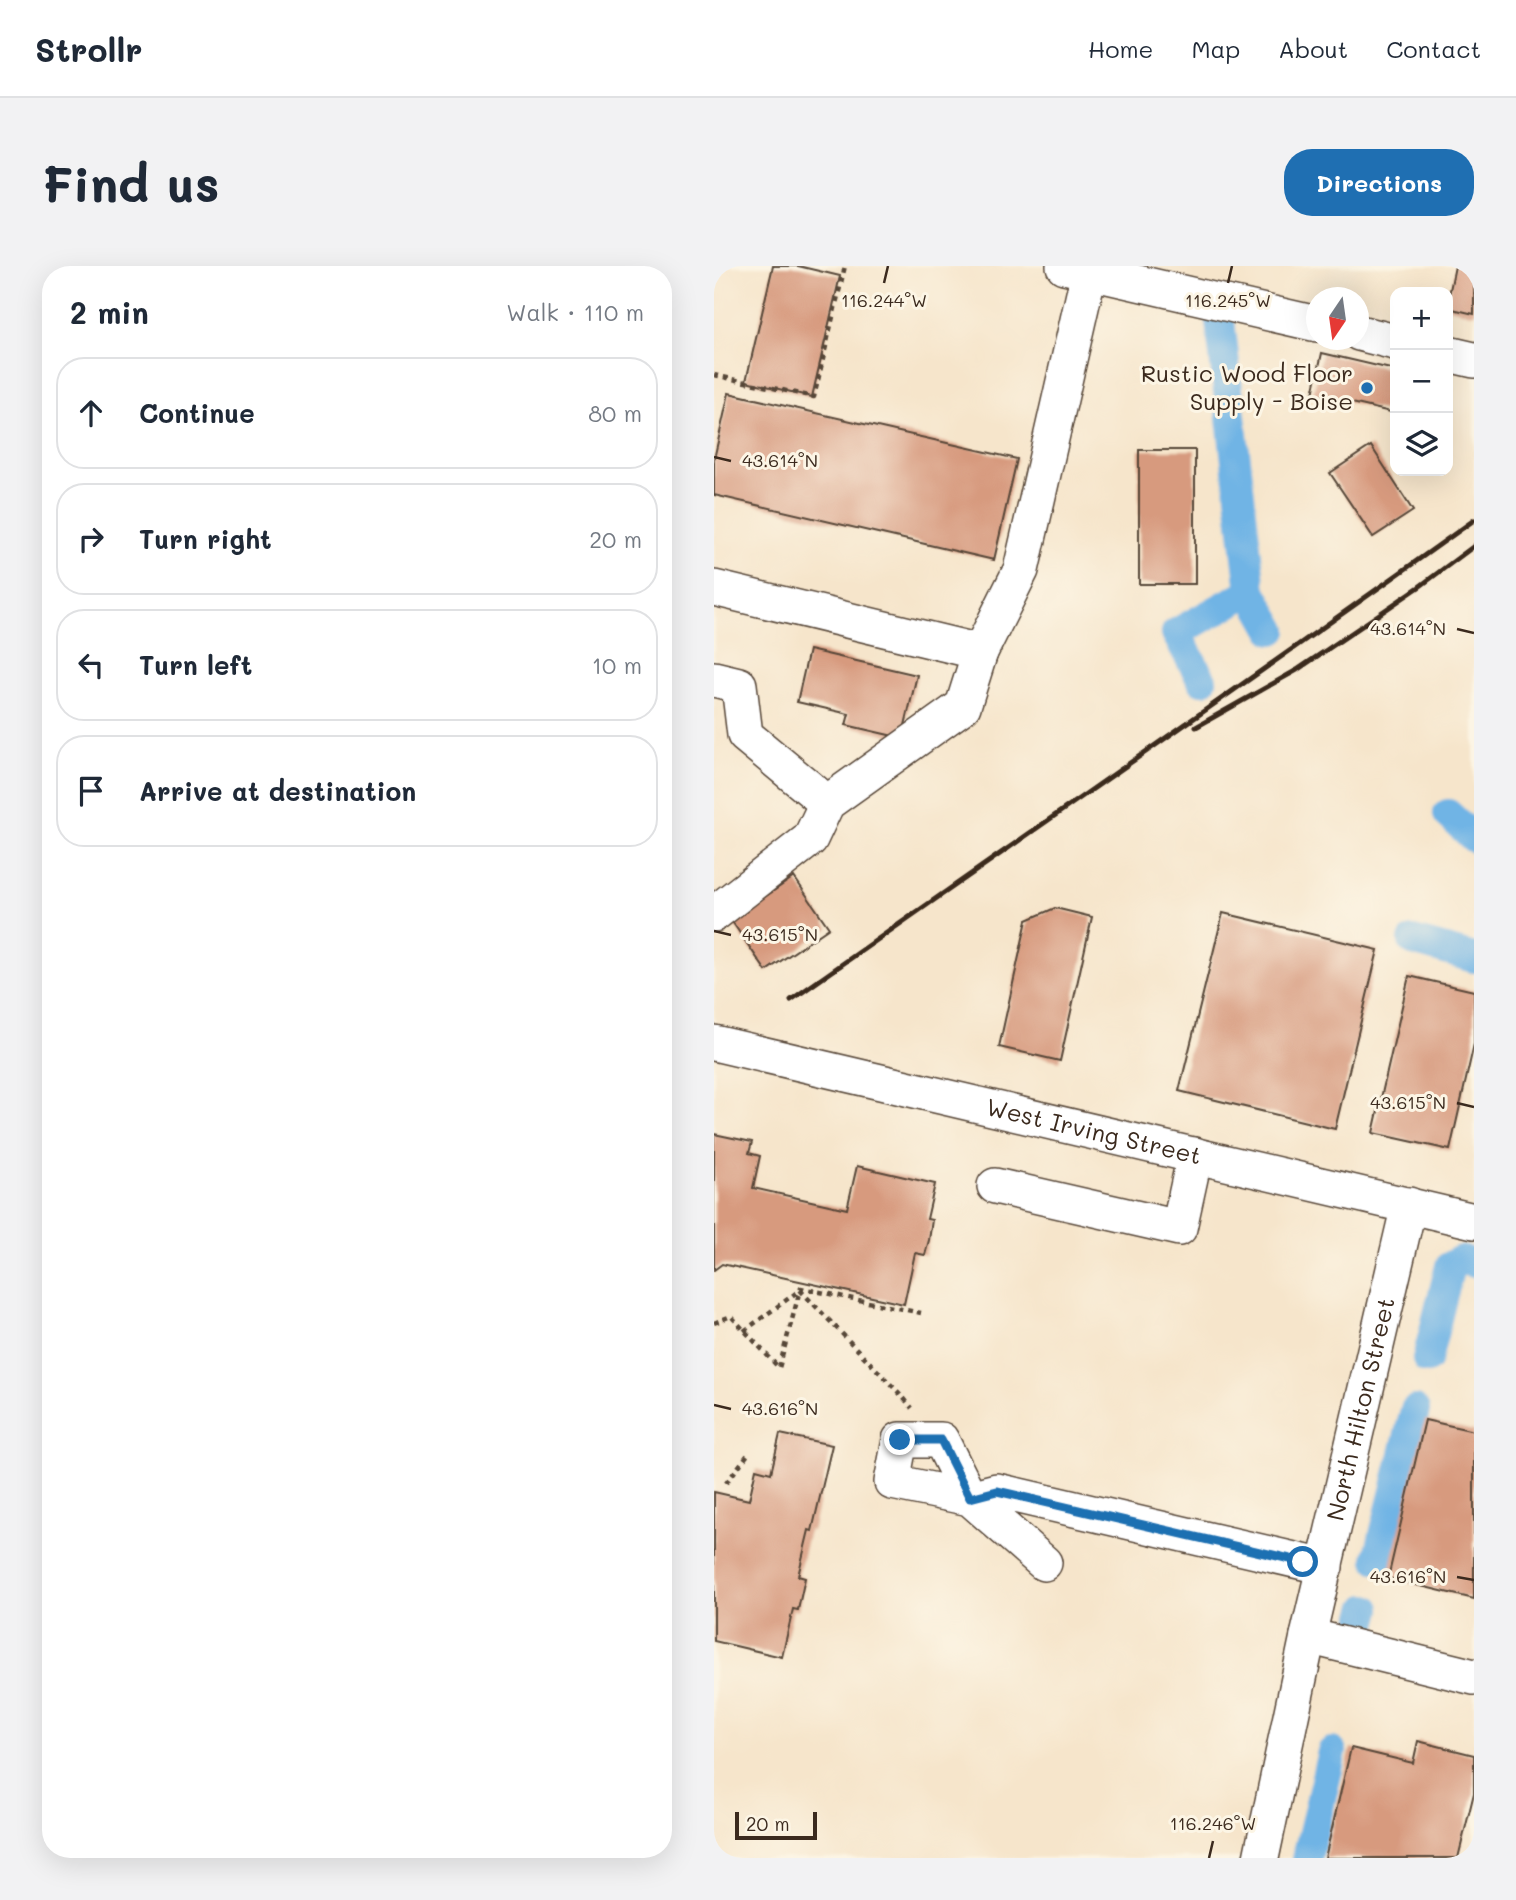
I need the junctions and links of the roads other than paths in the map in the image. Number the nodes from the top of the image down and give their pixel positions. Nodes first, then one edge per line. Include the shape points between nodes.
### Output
1 (1077, 269) edge
2 (1306, 321) edge
3 (1369, 336) edge
4 (1390, 341) edge
5 (1453, 355) edge
6 (1474, 360) edge
7 (714, 589) edge
8 (980, 652) junction
9 (714, 679) edge
10 (827, 803) junction
11 (714, 914) edge
12 (714, 1043) edge
13 (1195, 1156) junction
14 (995, 1186) dead end
15 (1409, 1205) junction
16 (1474, 1220) edge
17 (1044, 1563) dead end
18 (1325, 1567) junction
19 (1308, 1636) junction
20 (1474, 1677) edge
21 (1261, 1858) edge

1 - 2 street
1 - 8 street via 1021,570
3 - 4 street
5 - 6 street
7 - 8 street
8 - 10 street via 963,706
9 - 10 street via 739,685 746,735
10 - 11 street via 810,839
12 - 13 street, West Irving Street
13 - 14 street via 1179,1228
13 - 15 street, West Irving Street
15 - 16 street, West Irving Street
15 - 18 street, North Hilton Street
17 - 18 street via 970,1498 997,1491
18 - 19 street, North Hilton Street
19 - 20 street
19 - 21 street, North Hilton Street

